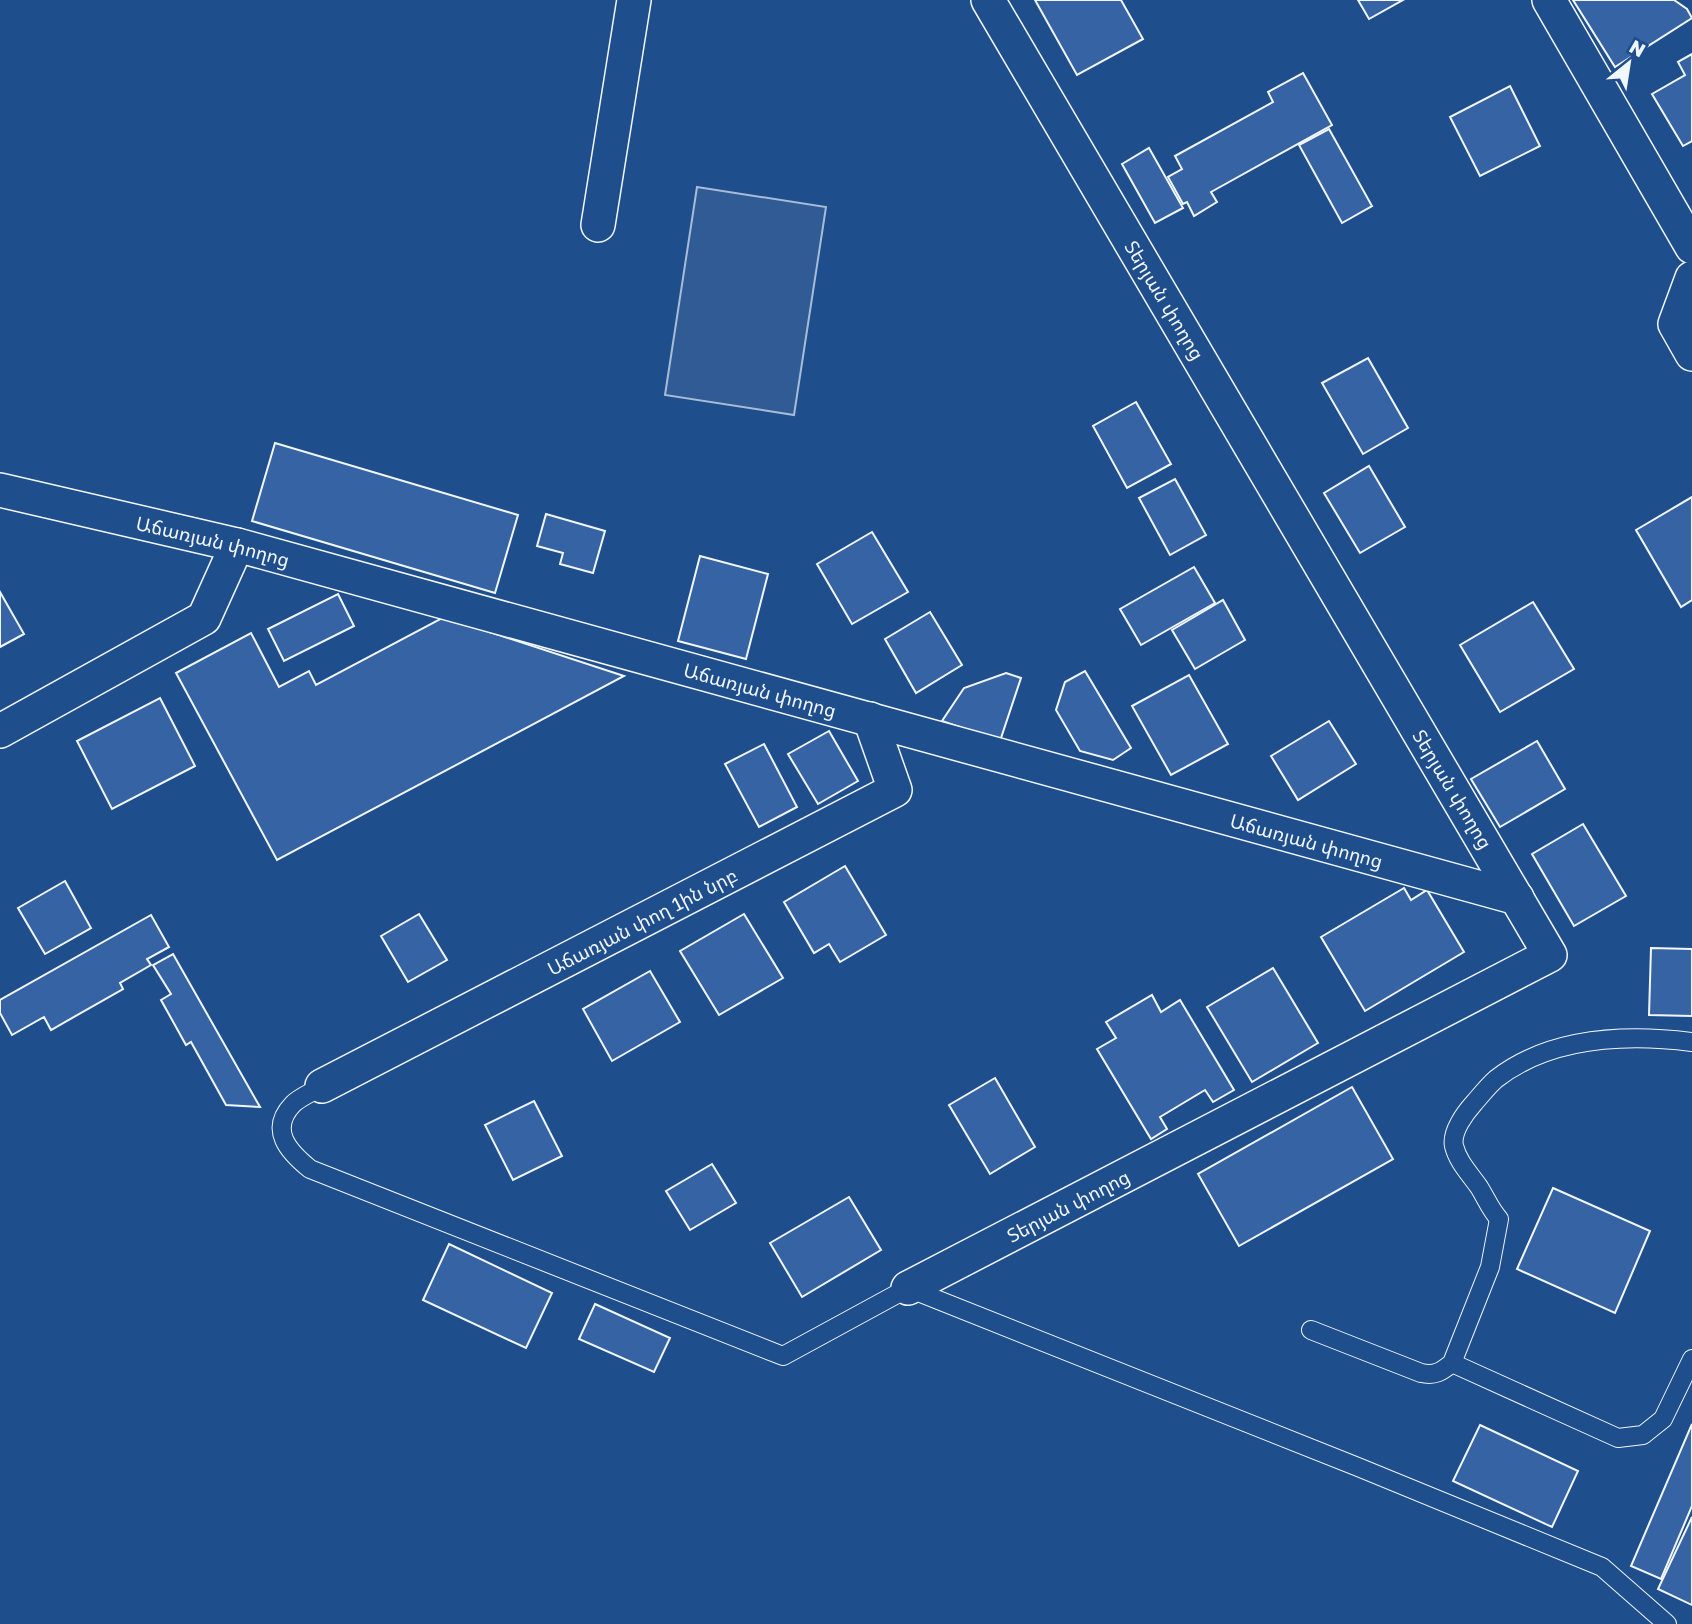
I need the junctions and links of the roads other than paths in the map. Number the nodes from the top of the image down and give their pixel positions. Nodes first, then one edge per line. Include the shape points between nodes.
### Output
1 (634, 0) edge
2 (988, 0) edge
3 (1549, 0) edge
4 (598, 225) dead end
5 (1692, 247) edge
6 (1692, 278) edge
7 (1692, 354) edge
8 (0, 490) edge
9 (237, 545) junction
10 (870, 719) junction
11 (0, 732) edge
12 (1517, 898) junction
13 (1692, 1042) edge
14 (322, 1086) joint
15 (908, 1289) junction
16 (1311, 1330) dead end
17 (1692, 1359) edge
18 (1452, 1363) junction
19 (1667, 1624) edge

1 - 4 street
2 - 12 street, Տերյան փողոց
3 - 5 street
6 - 7 street via 1675,324
8 - 9 street, Աճառյան փողոց
9 - 10 street, Աճառյան փողոց
9 - 11 street via 204,618
10 - 12 street, Աճառյան փողոց
10 - 14 street, Աճառյան փող 1ին նրբ via 895,790
12 - 15 street, Տերյան փողոց via 1550,955
13 - 18 lane via 1599,1040 1558,1050 1494,1080 1469,1109 1453,1144 1499,1219 1490,1267
14 - 15 lane via 293,1104 283,1121 283,1140 310,1169 783,1356
15 - 19 lane via 1602,1567
16 - 18 lane via 1421,1373 1433,1375
17 - 18 lane via 1663,1419 1643,1435 1618,1438

